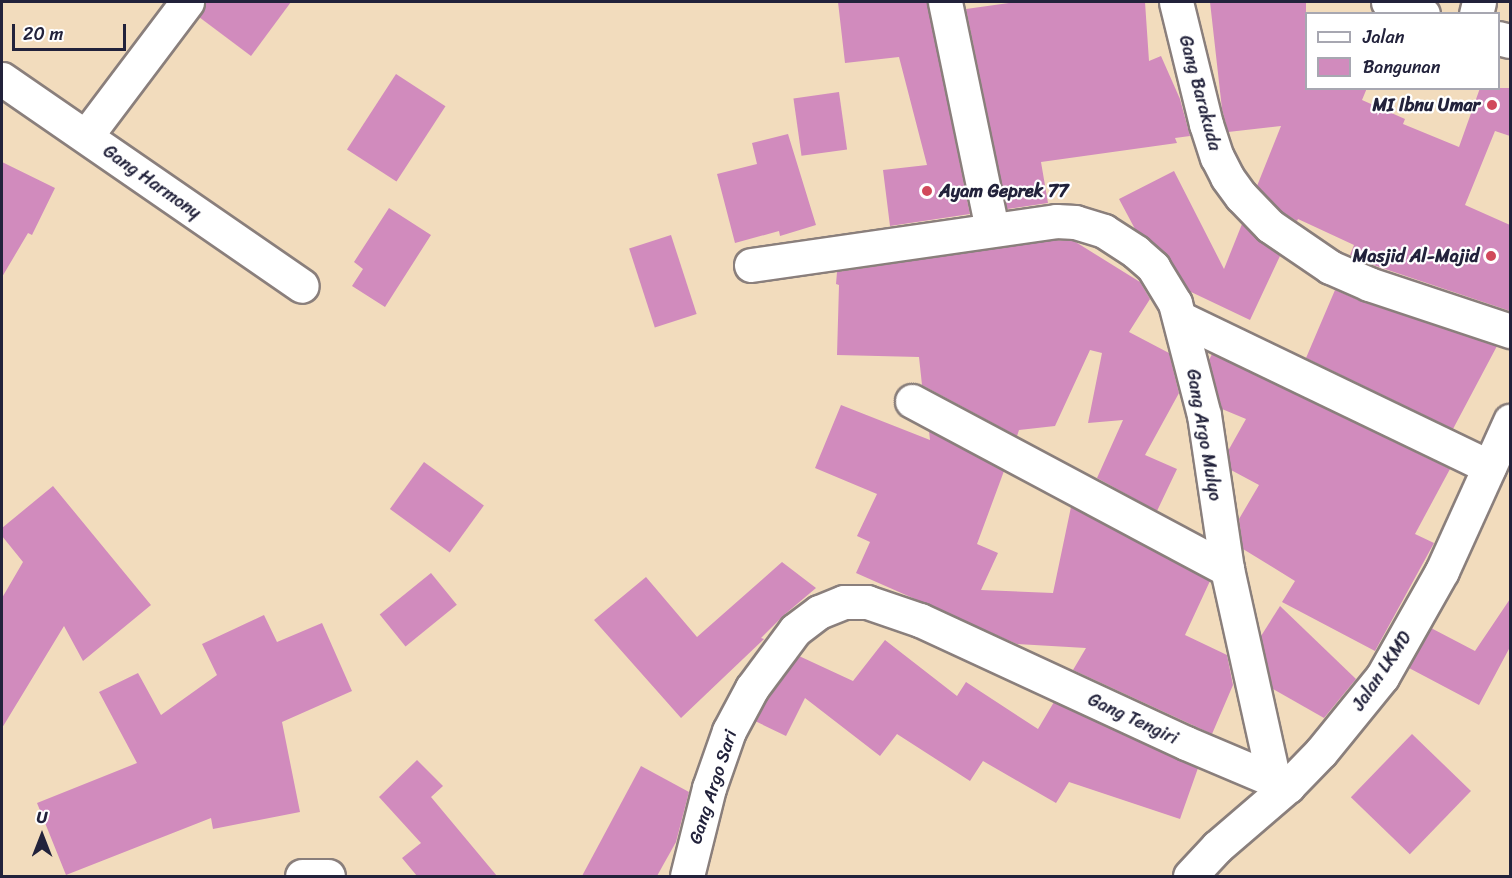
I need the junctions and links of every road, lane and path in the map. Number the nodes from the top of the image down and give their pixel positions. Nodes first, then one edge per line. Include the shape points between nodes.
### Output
1 (187, 2) edge
2 (945, 2) edge
3 (1176, 2) edge
4 (1388, 2) edge
5 (1417, 12) edge
6 (2, 79) edge
7 (86, 136) junction
8 (992, 229) junction
9 (751, 266) dead end
10 (302, 286) dead end
11 (1180, 318) junction
12 (1510, 332) edge
13 (912, 401) dead end
14 (1510, 421) edge
15 (1489, 467) junction
16 (1227, 569) junction
17 (980, 647) joint
18 (1281, 784) junction
19 (302, 876) edge
20 (328, 876) edge
21 (687, 876) edge
22 (1190, 876) edge

1 - 7 street
2 - 8 street
3 - 12 street, Gang Barakuda via 1217,157 1241,196 1270,226 1330,267
4 - 5 street
6 - 7 street, Gang Harmony
7 - 10 street, Gang Harmony
8 - 9 street, Gang Argo Mulyo
8 - 11 street, Gang Argo Mulyo via 1056,221 1104,231 1153,267 1166,284
11 - 15 street
11 - 16 street, Gang Argo Mulyo via 1204,415
13 - 16 street
14 - 15 street, Jalan LKMD
15 - 18 street, Jalan LKMD via 1442,571 1382,677 1329,743
16 - 18 street, Gang Argo Mulyo
17 - 18 street, Gang Tengiri
17 - 21 street, Gang Argo Sari via 867,602 832,605 809,618 795,630 752,688 729,731 709,788
18 - 22 street, Jalan LKMD
19 - 20 street

